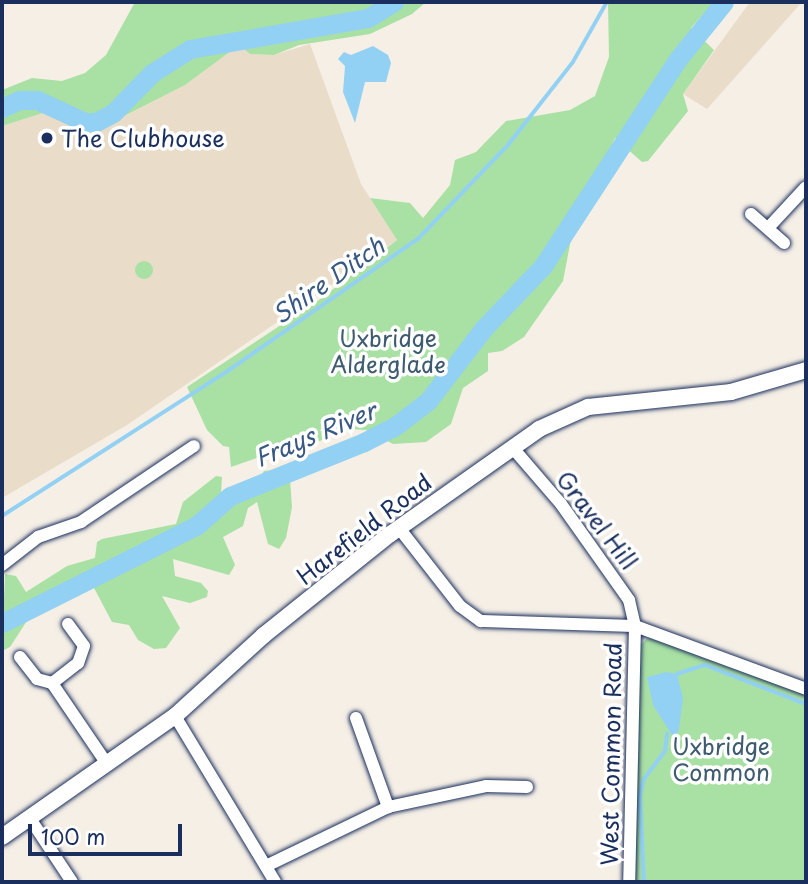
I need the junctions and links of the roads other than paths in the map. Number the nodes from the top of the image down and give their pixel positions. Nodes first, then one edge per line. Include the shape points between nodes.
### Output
1 (806, 187) edge
2 (751, 214) dead end
3 (769, 227) junction
4 (784, 243) dead end
5 (806, 370) edge
6 (194, 446) dead end
7 (512, 447) junction
8 (399, 528) junction
9 (2, 565) edge
10 (68, 624) dead end
11 (635, 626) junction
12 (20, 657) dead end
13 (52, 683) junction
14 (806, 689) edge
15 (176, 716) junction
16 (356, 718) dead end
17 (107, 764) junction
18 (527, 787) dead end
19 (388, 807) junction
20 (29, 817) junction
21 (2, 837) edge
22 (266, 866) junction
23 (72, 882) edge
24 (275, 882) edge
25 (629, 882) edge

1 - 3 street
2 - 3 street
3 - 4 street
5 - 7 main road, Harefield Road via 731,392 588,407
6 - 9 street via 81,522 38,537
7 - 8 main road, Harefield Road
7 - 11 street, Gravel Hill via 616,579 629,600
8 - 11 street via 460,606 481,621
8 - 15 main road, Harefield Road via 264,635
10 - 13 street via 84,646 78,663
11 - 14 street
11 - 25 street, West Common Road
12 - 13 street via 37,679
13 - 17 street
15 - 17 main road, Harefield Road
15 - 22 street
16 - 19 street
17 - 20 main road, Harefield Road
18 - 19 street via 486,786
19 - 22 street
20 - 21 main road, Harefield Road
20 - 23 street
22 - 24 street

